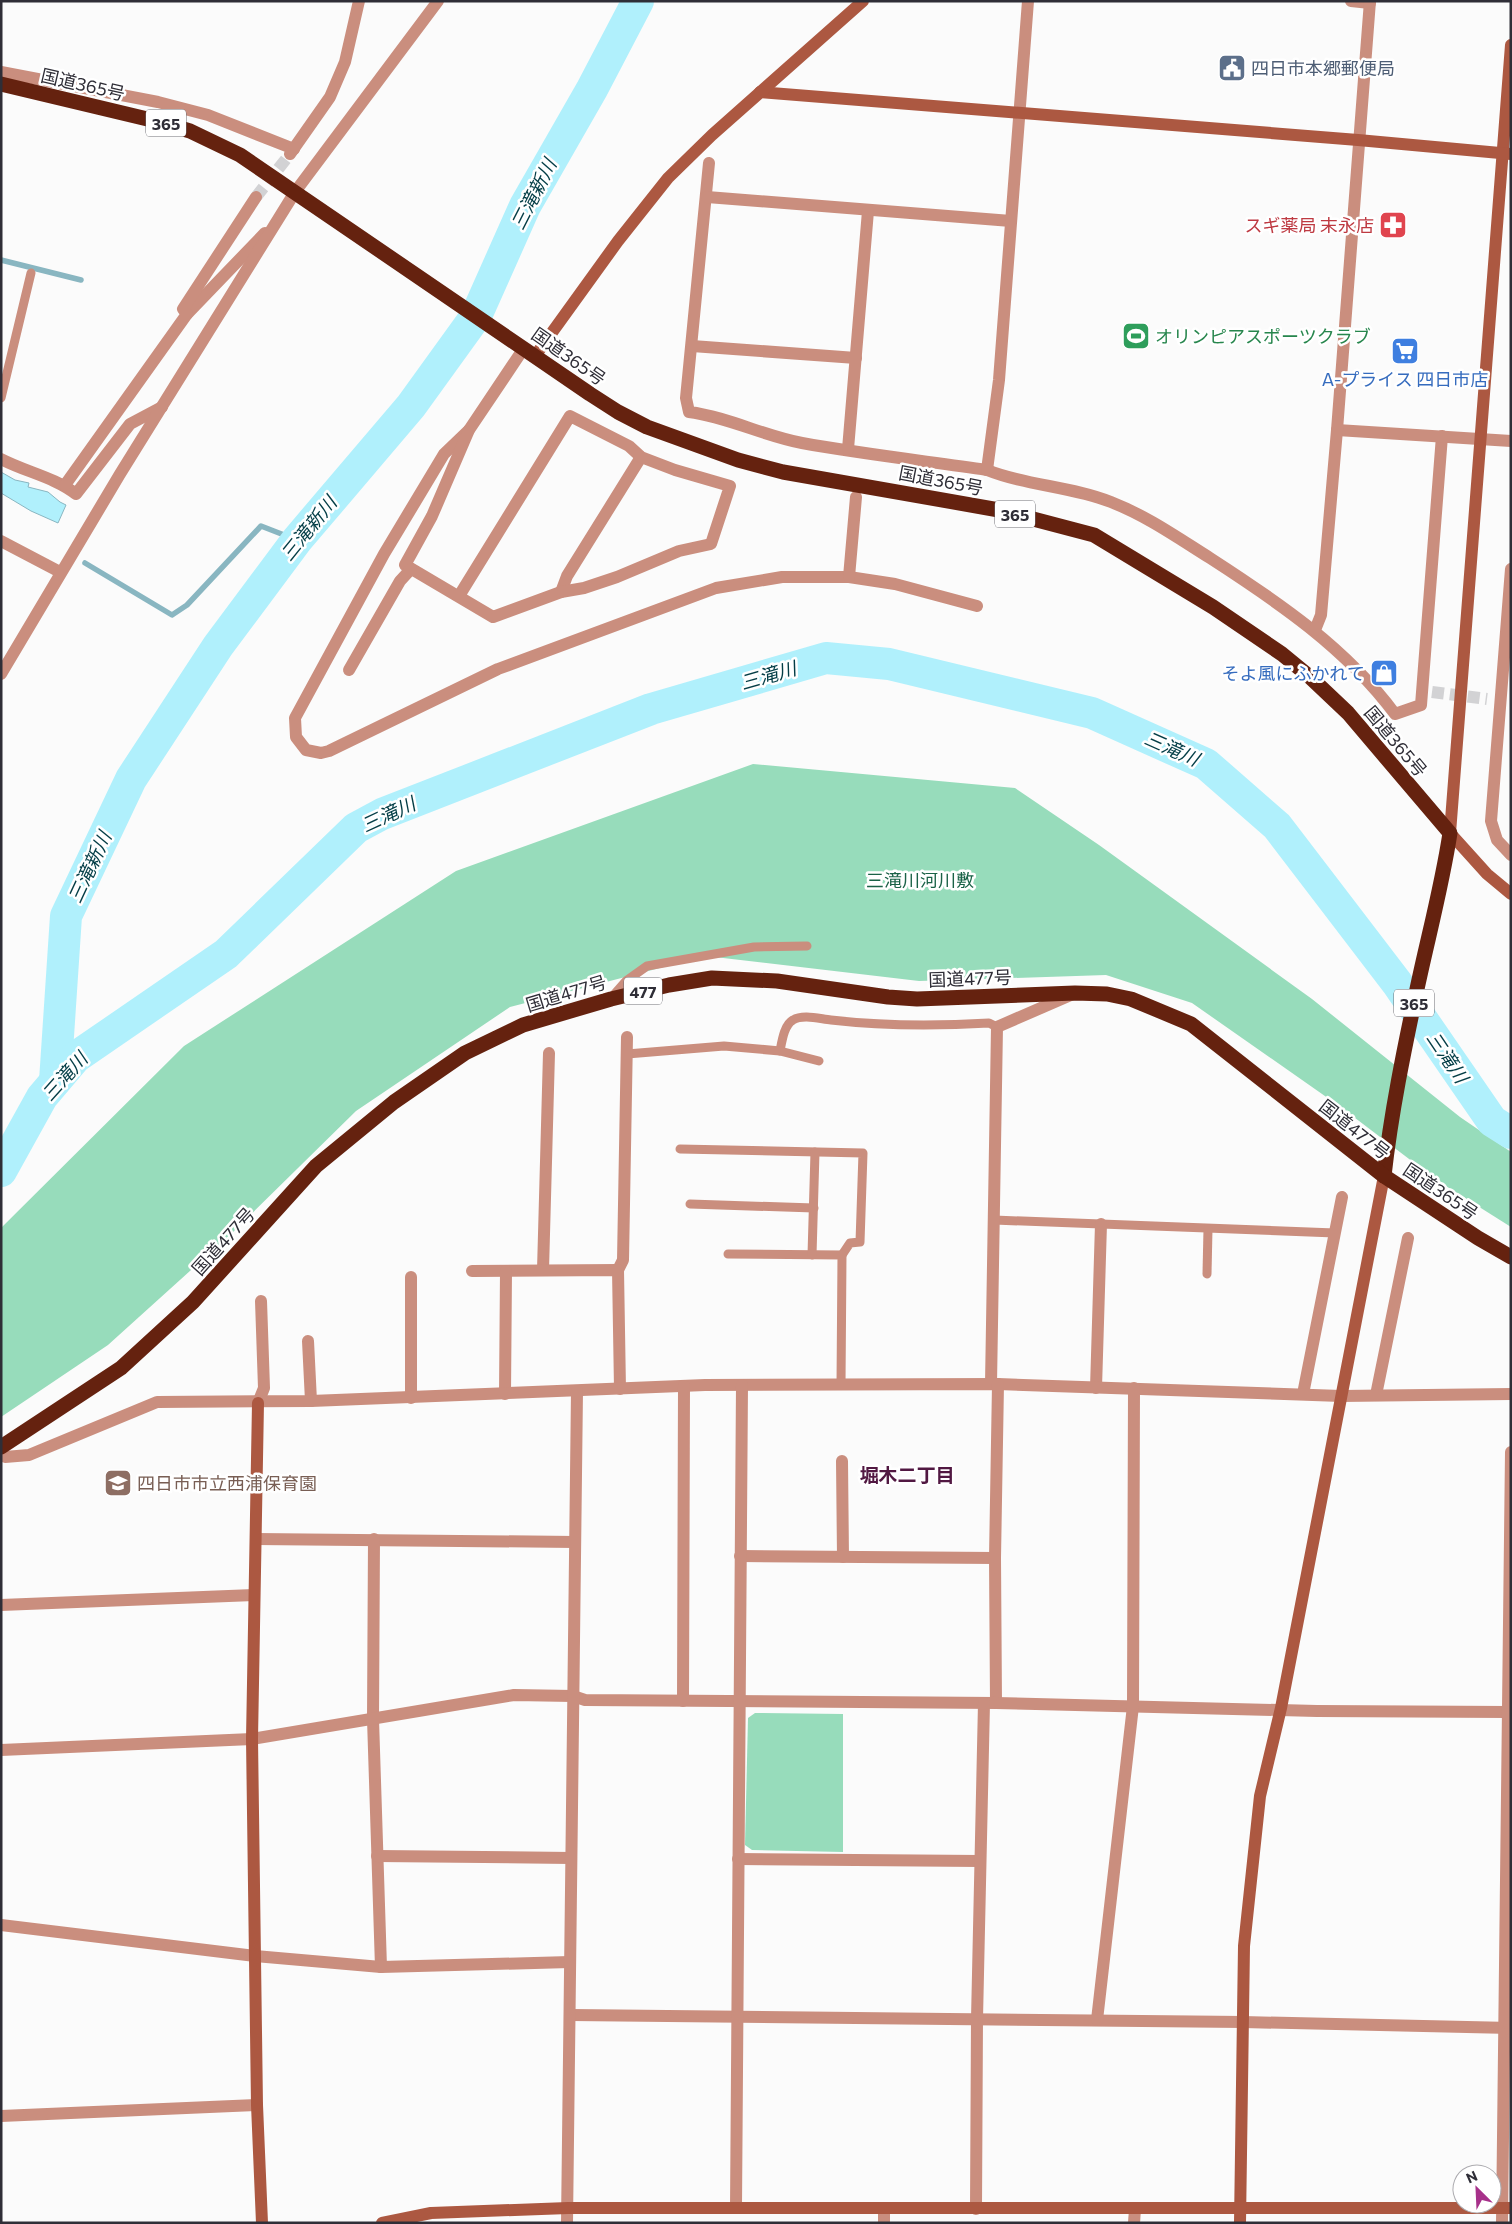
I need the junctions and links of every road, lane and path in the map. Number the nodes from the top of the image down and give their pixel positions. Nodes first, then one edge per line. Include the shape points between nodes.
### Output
1 (359, 1) edge
2 (438, 1) edge
3 (863, 1) edge
4 (1028, 1) edge
5 (1351, 1) edge
6 (1370, 2) edge
7 (1511, 45) edge
8 (1, 72) edge
9 (1, 84) edge
10 (760, 92) junction
11 (1020, 114) junction
12 (1358, 140) junction
13 (1506, 154) edge
14 (709, 163) dead end
15 (295, 192) junction
16 (256, 198) tunnel mouth
17 (707, 198) junction
18 (868, 211) junction
19 (1011, 221) junction
20 (275, 226) junction
21 (32, 273) dead end
22 (187, 314) junction
23 (692, 346) junction
24 (530, 352) junction
25 (856, 358) junction
26 (1, 398) edge
27 (162, 406) junction
28 (469, 430) junction
29 (1337, 430) junction
30 (1442, 436) junction
31 (1481, 439) junction
32 (1511, 441) edge
33 (848, 449) junction
34 (641, 457) junction
35 (1, 459) edge
36 (987, 470) junction
37 (65, 485) junction
38 (856, 497) dead end
39 (1, 541) edge
40 (411, 569) junction
41 (1511, 569) edge
42 (60, 572) junction
43 (849, 577) junction
44 (561, 592) junction
45 (459, 596) junction
46 (978, 606) dead end
47 (1315, 630) junction
48 (1507, 654) edge
49 (349, 670) dead end
50 (1, 674) edge
51 (1450, 833) junction
52 (1511, 855) edge
53 (1511, 894) edge
54 (807, 946) dead end
55 (1075, 994) junction
56 (611, 999) junction
57 (997, 1027) junction
58 (627, 1037) dead end
59 (780, 1051) junction
60 (549, 1053) dead end
61 (627, 1054) junction
62 (819, 1061) dead end
63 (680, 1149) dead end
64 (815, 1152) junction
65 (1384, 1176) junction
66 (1342, 1197) dead end
67 (690, 1204) dead end
68 (814, 1208) junction
69 (994, 1220) junction
70 (1101, 1224) junction
71 (1208, 1229) junction
72 (1335, 1232) junction
73 (1408, 1238) dead end
74 (728, 1254) dead end
75 (812, 1255) junction
76 (842, 1255) junction
77 (1511, 1257) edge
78 (543, 1270) junction
79 (618, 1270) junction
80 (472, 1271) dead end
81 (506, 1271) junction
82 (1207, 1274) dead end
83 (411, 1277) dead end
84 (261, 1300) dead end
85 (308, 1340) dead end
86 (995, 1384) junction
87 (742, 1385) junction
88 (841, 1385) junction
89 (684, 1386) junction
90 (1096, 1388) junction
91 (1134, 1388) junction
92 (620, 1389) junction
93 (577, 1391) junction
94 (506, 1394) junction
95 (1303, 1394) junction
96 (1511, 1394) edge
97 (1376, 1395) junction
98 (1341, 1396) junction
99 (412, 1398) junction
100 (311, 1401) junction
101 (258, 1403) junction
102 (1511, 1452) edge
103 (2, 1454) edge
104 (842, 1461) dead end
105 (256, 1539) junction
106 (374, 1540) junction
107 (575, 1542) junction
108 (740, 1556) junction
109 (843, 1557) junction
110 (995, 1558) junction
111 (1510, 1566) edge
112 (254, 1594) junction
113 (1, 1605) edge
114 (573, 1696) junction
115 (683, 1701) junction
116 (739, 1701) junction
117 (990, 1703) junction
118 (1132, 1706) junction
119 (1281, 1708) junction
120 (1508, 1712) junction
121 (373, 1718) junction
122 (252, 1739) junction
123 (1, 1750) edge
124 (377, 1856) junction
125 (571, 1858) junction
126 (738, 1859) junction
127 (980, 1861) junction
128 (1, 1925) edge
129 (255, 1956) junction
130 (570, 1962) junction
131 (380, 1967) junction
132 (571, 2015) junction
133 (736, 2017) junction
134 (977, 2019) junction
135 (1097, 2020) junction
136 (1243, 2022) junction
137 (1507, 2028) edge
138 (257, 2105) junction
139 (1, 2116) edge
140 (1239, 2206) junction
141 (568, 2208) junction
142 (736, 2208) junction
143 (1507, 2208) edge
144 (884, 2209) junction
145 (976, 2209) junction
146 (1135, 2209) junction
147 (262, 2223) edge
148 (382, 2223) edge
149 (568, 2223) edge
150 (884, 2223) edge
151 (1134, 2223) edge
152 (1240, 2223) edge
153 (1502, 2223) edge

1 - 8 street via 344,62 330,97 292,152 208,115 158,102
2 - 15 street
3 - 10 street
4 - 11 street
5 - 6 street
6 - 12 street
7 - 13 street
9 - 15 highway, 国道365号 / 365 via 190,131 240,154
10 - 11 street
10 - 24 street via 668,178
11 - 12 street
11 - 19 street
12 - 13 street
12 - 29 street
13 - 31 street
14 - 17 street
15 - 20 street
15 - 24 highway, 国道365号 / 365
16 - 22 street via 183,309
17 - 18 street
17 - 23 street
18 - 19 street
18 - 25 street
19 - 36 street via 999,380
20 - 22 street via 264,233
20 - 27 street
21 - 26 lane
22 - 37 street
23 - 25 street
23 - 33 street via 686,398 689,412 802,443
24 - 28 street
24 - 51 highway, 国道365号 / 365 via 611,407 647,427 738,460 783,472 998,510 1094,535 1213,607 1310,677 1348,713
25 - 33 street
27 - 37 street via 130,424 76,494
27 - 42 street
28 - 40 street via 432,516 405,565
28 - 43 street via 444,454 384,554 295,718 296,737 306,750 329,751 498,669 716,588 782,577
29 - 30 street
29 - 47 street via 1321,615
30 - 31 street
30 - 47 street via 1427,691 1420,705 1395,714 1374,686
31 - 32 street
31 - 51 street
33 - 36 street
34 - 44 street via 567,576
34 - 44 street via 730,486 711,544 679,551 584,588
34 - 45 street via 629,446 570,416
35 - 37 street
36 - 47 street via 1009,479 1111,501 1144,516
38 - 43 street
39 - 42 street
40 - 45 street
40 - 49 street via 400,581
41 - 48 street
42 - 50 street
43 - 46 street via 895,584
44 - 45 street via 493,617
48 - 52 street via 1493,701 1491,820 1497,840
51 - 53 street via 1487,874
51 - 65 highway, 国道365号 / 365 via 1417,990
54 - 56 lane via 754,947 647,966 626,981
55 - 56 highway, 国道477号 / 477 via 917,999 777,981 712,978
55 - 57 street
55 - 65 highway, 国道477号 / 477 via 1107,994 1131,999 1191,1024
56 - 103 highway, 国道477号 / 477 via 523,1025 466,1053 394,1102 316,1166 193,1302 121,1368
57 - 59 lane via 989,1023 932,1025 802,1017 788,1024
57 - 69 street
58 - 61 street
59 - 61 lane via 724,1046
59 - 62 lane
60 - 78 street
61 - 79 street via 622,1260
63 - 64 lane
64 - 68 lane
64 - 76 lane via 862,1153 860,1242 850,1243
65 - 77 highway, 国道365号
65 - 98 street
66 - 72 street
67 - 68 lane
68 - 75 lane
69 - 70 lane
69 - 86 street
70 - 71 lane
70 - 90 street
71 - 72 lane
71 - 82 lane
72 - 95 street
73 - 97 street
74 - 75 lane
75 - 76 lane
76 - 88 lane
78 - 79 street
78 - 81 street
79 - 92 street
80 - 81 street
81 - 94 street
83 - 99 street
84 - 101 street via 264,1388
85 - 100 street
86 - 88 street
86 - 90 street
86 - 110 street
87 - 88 street
87 - 89 street
87 - 108 street
89 - 92 street
89 - 115 street
90 - 91 street
91 - 95 street
91 - 118 street
92 - 93 street
93 - 94 street
93 - 107 street
94 - 99 street
95 - 98 street
96 - 97 street
97 - 98 street
98 - 119 street
99 - 100 street
100 - 101 street
101 - 103 street via 157,1402 29,1454
101 - 105 street
102 - 111 street
104 - 109 street
105 - 106 street
105 - 112 street
106 - 107 street
106 - 121 street
107 - 114 street
108 - 109 street
108 - 116 street
109 - 110 street
110 - 117 street
111 - 120 street
112 - 113 street
112 - 122 street
114 - 115 street via 585,1700
114 - 121 street via 514,1695
114 - 125 street
115 - 116 street
116 - 117 street
116 - 126 street
117 - 118 street
117 - 127 street
118 - 119 street
118 - 135 street
119 - 120 street
119 - 136 street via 1259,1805 1244,1946
120 - 137 street
121 - 122 street
121 - 124 street
122 - 123 street
122 - 129 street
124 - 125 street
124 - 131 street
125 - 130 street
126 - 127 street
126 - 133 street
127 - 134 street
128 - 129 street
129 - 131 street
129 - 138 street
130 - 131 street
130 - 132 street
132 - 133 street
132 - 141 street
133 - 134 street
133 - 142 street
134 - 135 street
134 - 145 street
135 - 136 street
136 - 137 street
136 - 140 street
137 - 143 street
138 - 139 street
138 - 147 street
140 - 143 street
140 - 146 street
140 - 152 street
141 - 142 street
141 - 148 street via 431,2213
141 - 149 street
142 - 144 street
143 - 153 street
144 - 145 street
144 - 150 street
145 - 146 street
146 - 151 street

